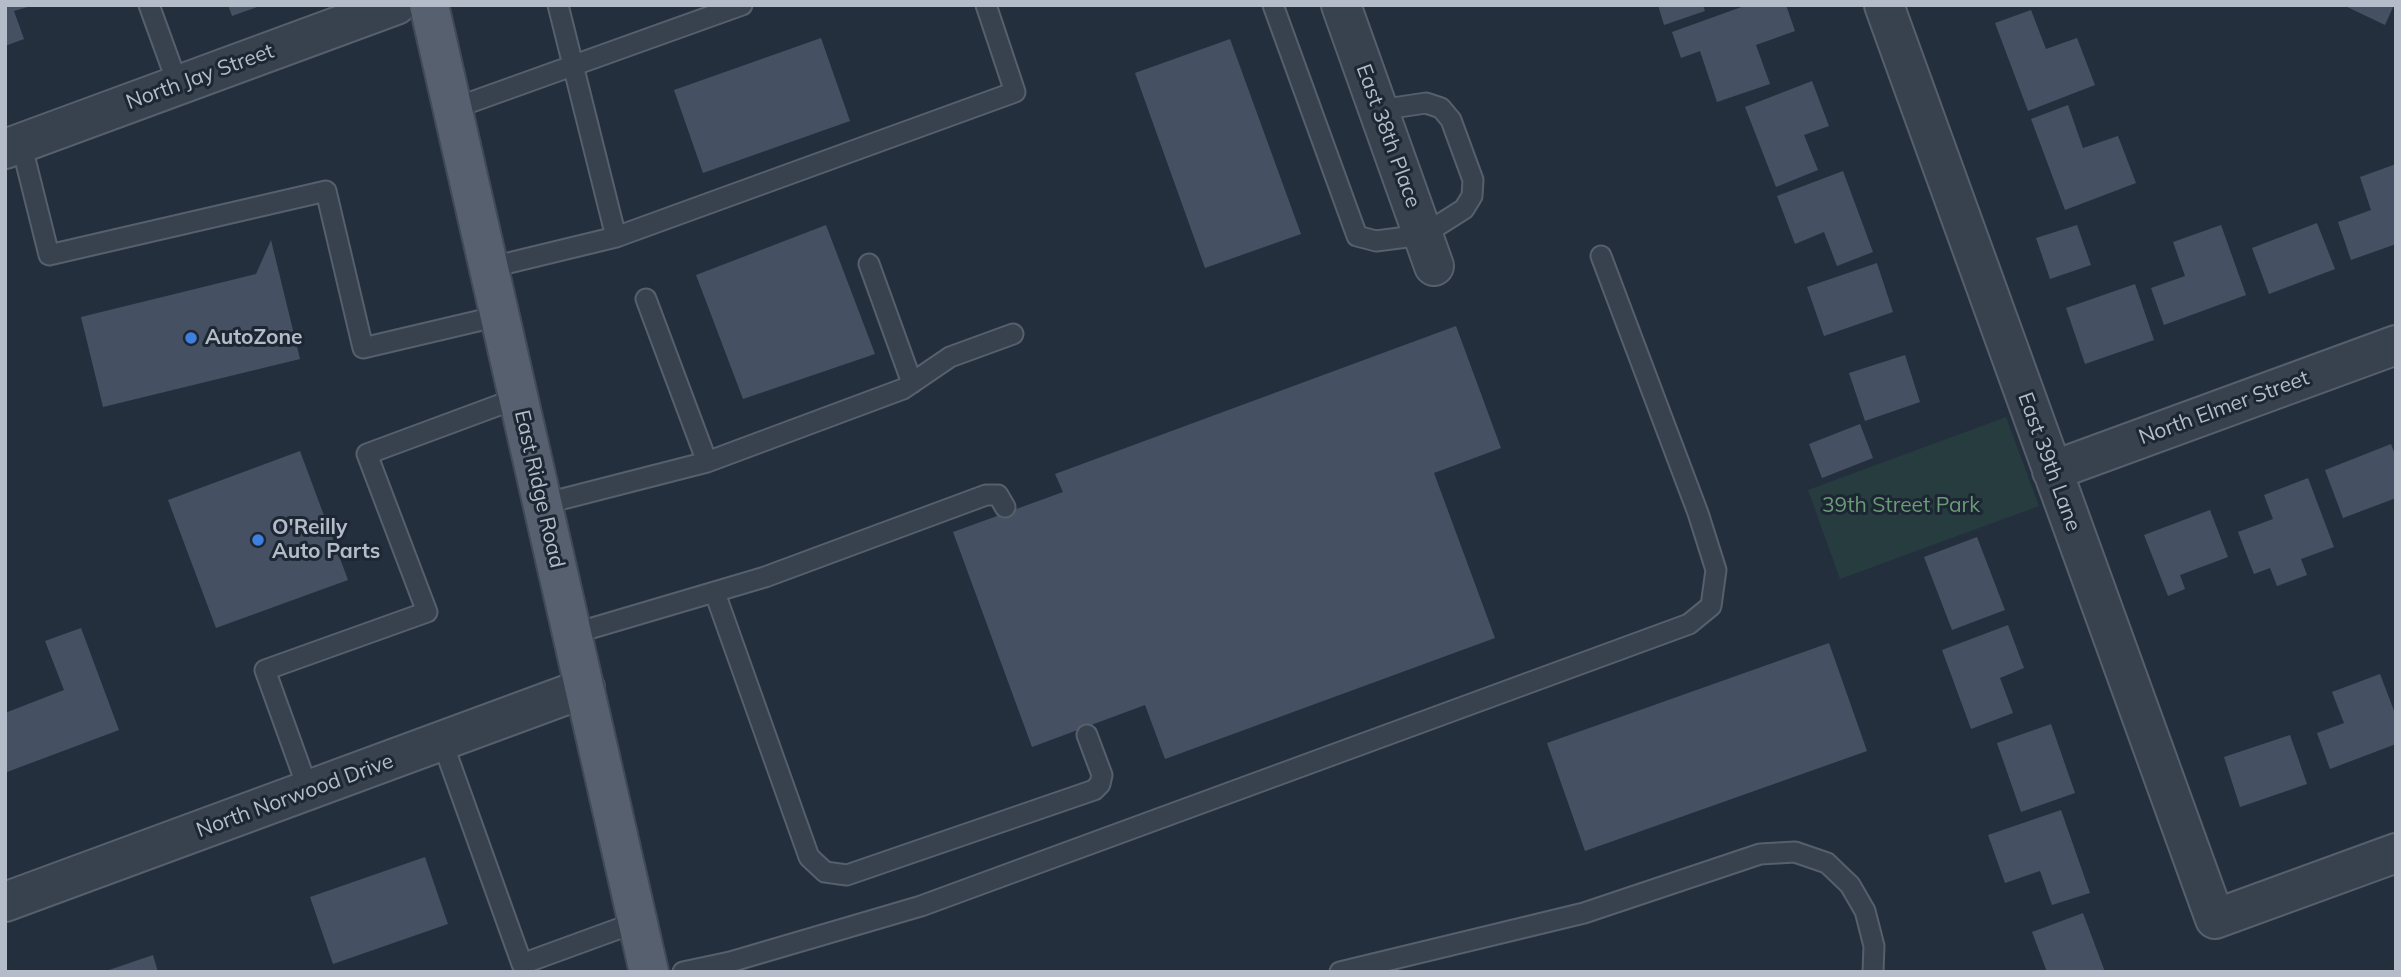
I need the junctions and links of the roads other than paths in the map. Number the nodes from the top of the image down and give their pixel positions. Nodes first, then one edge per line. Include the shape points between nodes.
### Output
1 (149, 5) edge
2 (396, 5) edge
3 (429, 5) edge
4 (558, 5) edge
5 (742, 5) edge
6 (986, 5) edge
7 (1273, 5) edge
8 (1341, 5) edge
9 (1884, 5) edge
10 (573, 66) junction
11 (178, 85) junction
12 (452, 108) junction
13 (1379, 110) junction
14 (13, 146) edge
15 (616, 237) junction
16 (1429, 250) junction
17 (1601, 256) dead end
18 (869, 264) dead end
19 (488, 268) junction
20 (646, 299) dead end
21 (499, 316) junction
22 (1013, 334) dead end
23 (2396, 345) edge
24 (912, 383) junction
25 (518, 398) junction
26 (707, 462) junction
27 (2052, 471) junction
28 (542, 504) junction
29 (1006, 507) dead end
30 (715, 593) junction
31 (572, 634) junction
32 (585, 688) junction
33 (1087, 735) dead end
34 (442, 741) junction
35 (309, 792) junction
36 (2396, 853) edge
37 (5, 902) edge
38 (637, 922) junction
39 (1407, 964) edge
40 (649, 972) edge
41 (683, 972) edge
42 (1339, 972) edge
43 (1873, 972) edge

1 - 11 lane
2 - 11 street, North Jay Street
3 - 12 main road, East Ridge Road
4 - 10 lane
5 - 10 lane
6 - 15 lane via 1016,92
7 - 16 lane via 1357,236
8 - 13 street, East 38th Place
9 - 27 street, East 39th Lane
10 - 12 lane
10 - 15 lane
11 - 14 street, North Jay Street
12 - 19 main road, East Ridge Road
13 - 16 street, East 38th Place
13 - 16 lane via 1426,103 1441,108 1451,120 1473,180 1472,197
14 - 21 lane via 49,256 327,191 363,348
15 - 19 lane
17 - 41 lane via 1716,570 1711,606 1689,625 921,906
18 - 24 lane
19 - 21 main road, East Ridge Road
20 - 26 lane
21 - 25 main road, East Ridge Road
22 - 24 lane via 950,357
23 - 27 street, North Elmer Street
24 - 26 lane
25 - 28 main road, East Ridge Road
25 - 35 lane via 367,454 427,612 265,670
26 - 28 lane
27 - 36 street, East 39th Lane via 2216,919
28 - 31 main road, East Ridge Road
29 - 30 lane via 998,495 986,495
30 - 31 lane
30 - 33 lane via 809,857 825,872 847,875 1094,790 1101,775
31 - 32 main road, East Ridge Road
32 - 34 street, North Norwood Drive
32 - 38 main road, East Ridge Road
34 - 35 street, North Norwood Drive
34 - 38 lane via 522,964
35 - 37 street, North Norwood Drive
38 - 40 main road, East Ridge Road
39 - 42 lane
39 - 43 lane via 1584,914 1760,854 1795,852 1827,863 1850,885 1865,911

